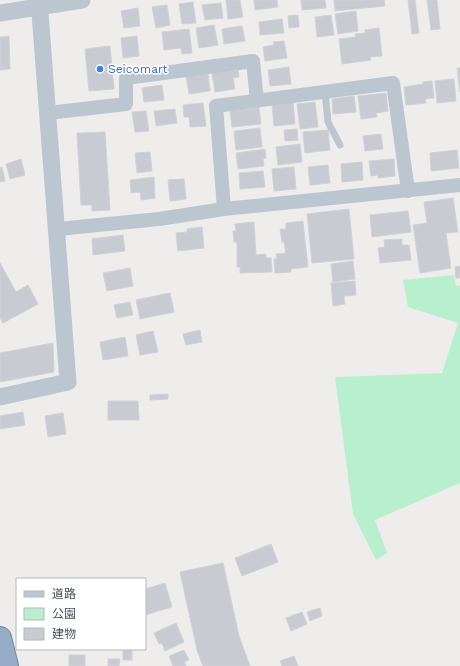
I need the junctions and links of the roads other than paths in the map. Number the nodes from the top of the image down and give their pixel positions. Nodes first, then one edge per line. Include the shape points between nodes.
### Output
1 (82, 0) edge
2 (39, 3) edge
3 (0, 12) edge
4 (325, 92) junction
5 (257, 101) junction
6 (48, 113) junction
7 (340, 145) dead end
8 (460, 185) edge
9 (408, 191) junction
10 (224, 209) junction
11 (58, 229) junction
12 (0, 397) edge
13 (0, 638) edge
14 (7, 666) edge

1 - 2 street
2 - 3 street
2 - 6 street
4 - 5 street
4 - 7 lane via 328,122
4 - 9 street via 393,83
5 - 6 street via 253,61 126,78 126,104
5 - 10 street via 216,106
6 - 11 street
8 - 9 street
9 - 10 street
10 - 11 street via 159,219
11 - 12 street via 68,382
13 - 14 highway

